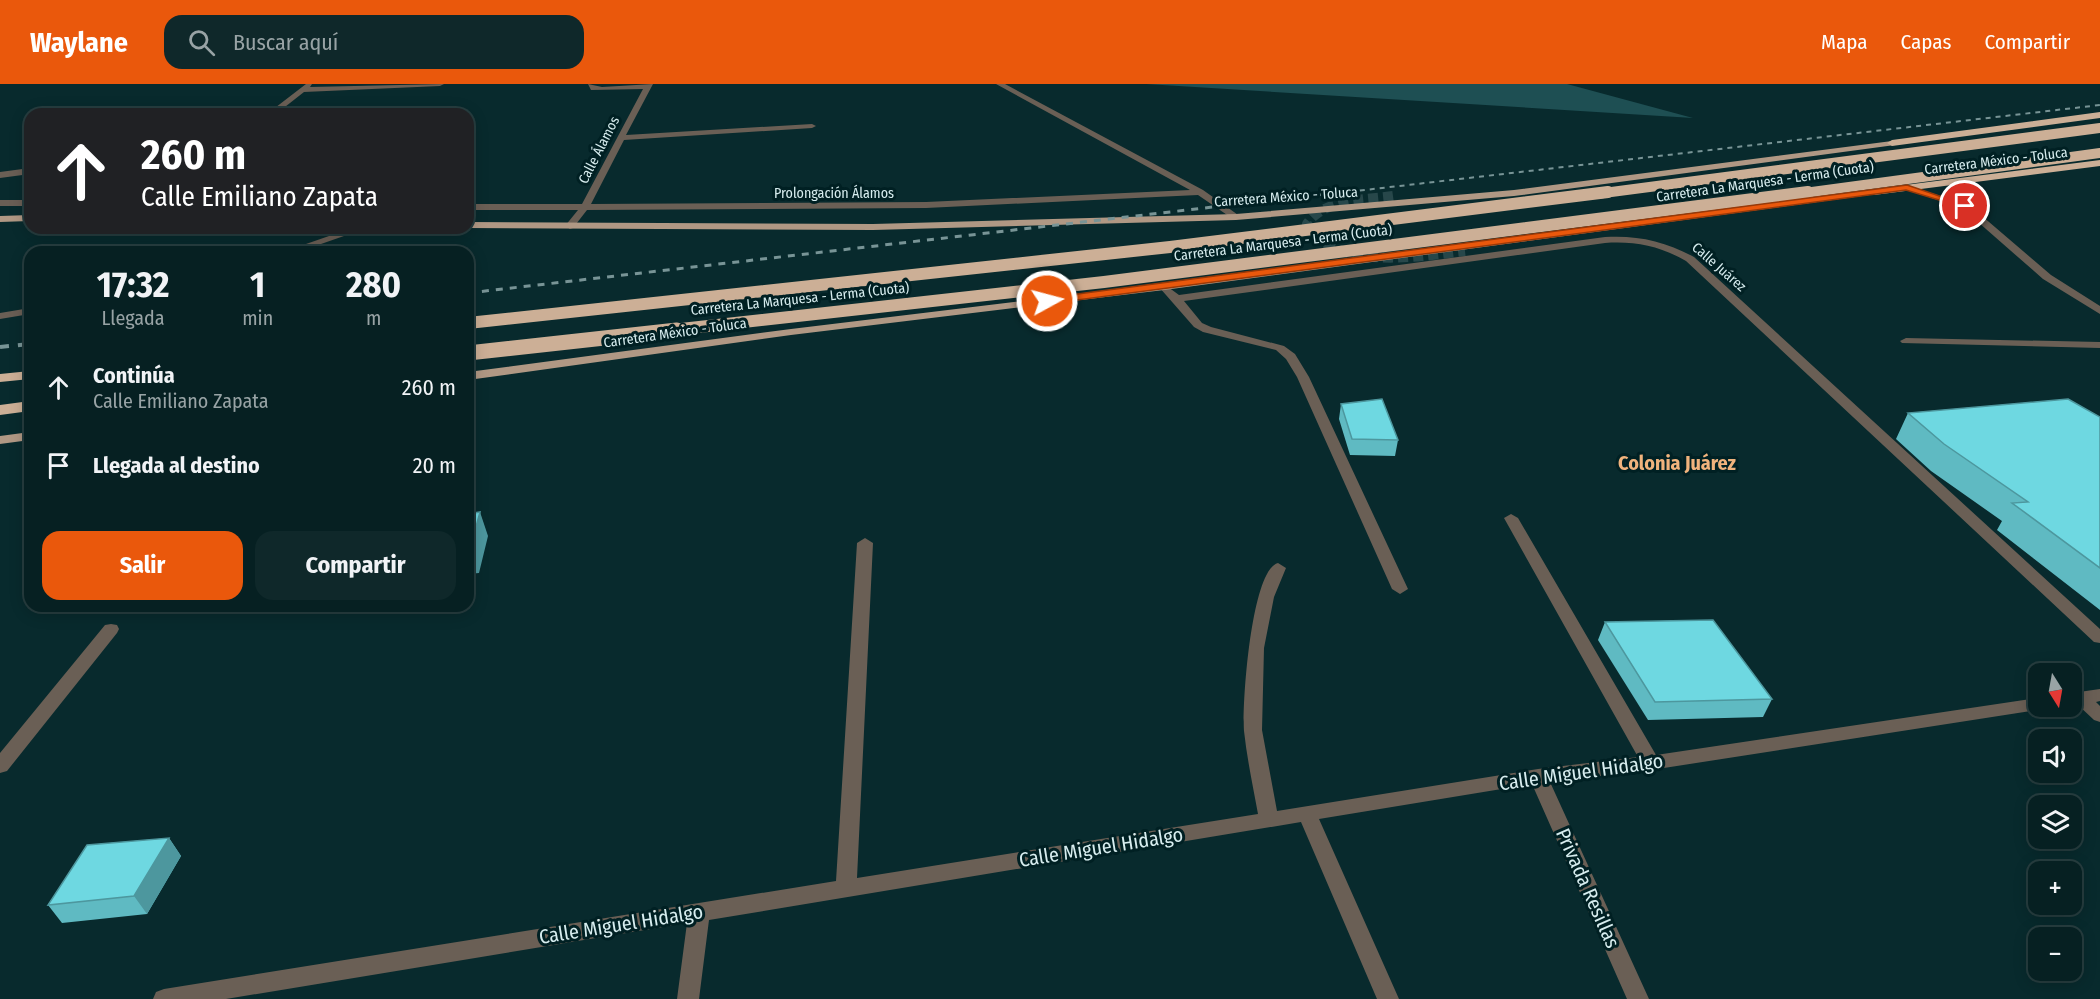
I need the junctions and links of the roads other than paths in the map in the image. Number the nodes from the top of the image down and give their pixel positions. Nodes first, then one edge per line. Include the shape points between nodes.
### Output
1 (310, 84) edge
2 (440, 84) edge
3 (592, 84) edge
4 (1000, 84) edge
5 (648, 85) edge
6 (301, 90) junction
7 (278, 108) edge
8 (2100, 115) edge
9 (812, 126) dead end
10 (2100, 128) edge
11 (620, 138) junction
12 (1892, 143) junction
13 (2100, 153) edge
14 (2100, 163) edge
15 (24, 172) edge
16 (0, 175) edge
17 (1520, 182) dead end
18 (1498, 184) dead end
19 (1907, 187) junction
20 (1200, 192) junction
21 (1874, 192) junction
22 (1393, 196) tunnel mouth
23 (0, 203) edge
24 (24, 203) edge
25 (474, 207) edge
26 (585, 207) junction
27 (1236, 217) junction
28 (24, 218) edge
29 (0, 219) edge
30 (474, 225) edge
31 (570, 226) junction
32 (344, 234) edge
33 (306, 246) edge
34 (1465, 251) tunnel mouth
35 (1164, 287) junction
36 (1176, 299) junction
37 (2100, 311) edge
38 (24, 312) edge
39 (0, 316) edge
40 (474, 322) edge
41 (1906, 341) dead end
42 (2100, 345) edge
43 (474, 352) edge
44 (474, 375) edge
45 (24, 376) edge
46 (0, 378) edge
47 (24, 407) edge
48 (0, 410) edge
49 (24, 437) edge
50 (0, 440) edge
51 (1511, 518) dead end
52 (865, 543) dead end
53 (1278, 568) dead end
54 (1400, 589) dead end
55 (111, 629) dead end
56 (2100, 638) edge
57 (2100, 695) edge
58 (2082, 698) edge
59 (2082, 703) edge
60 (2028, 706) edge
61 (2100, 716) edge
62 (1651, 763) junction
63 (0, 766) edge
64 (1538, 776) junction
65 (1307, 814) junction
66 (1269, 820) junction
67 (846, 888) junction
68 (699, 912) junction
69 (164, 999) edge
70 (688, 999) edge
71 (1388, 999) edge
72 (1638, 999) edge

1 - 6 street
2 - 6 street
3 - 5 street via 594,88
4 - 20 street
5 - 11 street, Calle Álamos
6 - 7 street
8 - 12 highway, Carretera México - Toluca
9 - 11 street
10 - 40 highway, Carretera La Marquesa - Lerma (Cuota), bridge via 1170,247
11 - 26 street, Calle Álamos
12 - 17 main road
12 - 27 main road, Carretera México - Toluca via 1514,193
13 - 43 highway, Carretera La Marquesa - Lerma (Cuota), bridge via 1569,225
14 - 19 highway, Carretera México - Toluca
15 - 16 street
18 - 22 main road
19 - 21 highway, Carretera México - Toluca
19 - 37 street via 1965,206 2047,277
20 - 26 street, Prolongación Álamos via 1032,203
20 - 27 street
21 - 34 main road via 1829,202
21 - 35 main road, Carretera México - Toluca
23 - 24 street
25 - 26 street, Prolongación Álamos
26 - 31 street, Calle Álamos
27 - 31 main road, Carretera México - Toluca via 873,227
28 - 29 main road
30 - 31 main road, Carretera México - Toluca
32 - 33 street
35 - 36 street
35 - 44 main road, Carretera México - Toluca
36 - 54 street via 1207,330 1270,344 1291,357
36 - 56 street, Calle Juárez via 1605,240 1659,243 1690,259
38 - 39 street
41 - 42 street
45 - 46 highway
47 - 48 highway
49 - 50 main road
51 - 62 street
52 - 67 street
53 - 66 street via 1266,597 1256,648 1253,719
55 - 63 street
57 - 58 street
59 - 61 street
60 - 62 street, Calle Miguel Hidalgo
62 - 64 street, Calle Miguel Hidalgo
64 - 65 street, Calle Miguel Hidalgo
64 - 72 street, Privada Resillas
65 - 66 street, Calle Miguel Hidalgo
65 - 71 street
66 - 67 street, Calle Miguel Hidalgo
67 - 68 street, Calle Miguel Hidalgo
68 - 69 street, Calle Miguel Hidalgo
68 - 70 street

